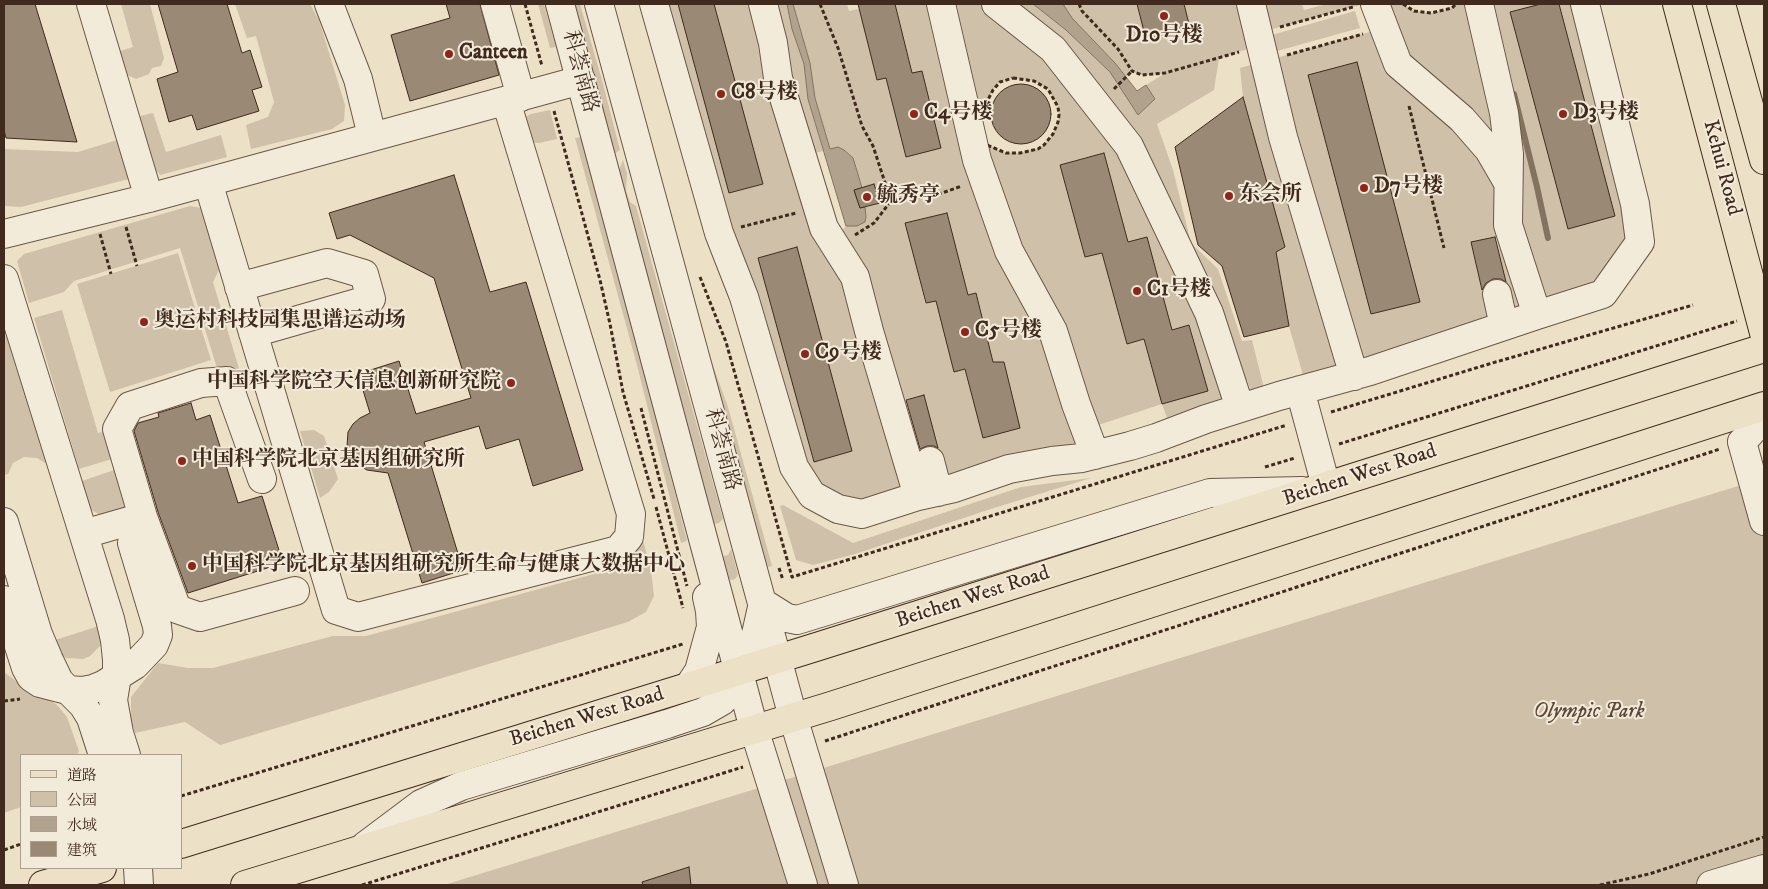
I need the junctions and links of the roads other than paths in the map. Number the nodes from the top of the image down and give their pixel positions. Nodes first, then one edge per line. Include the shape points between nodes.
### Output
1 (91, 4) edge
2 (329, 4) edge
3 (495, 4) edge
4 (560, 4) edge
5 (599, 4) edge
6 (654, 4) edge
7 (763, 4) edge
8 (941, 4) edge
9 (996, 4) edge
10 (1251, 4) edge
11 (1479, 4) edge
12 (1585, 4) edge
13 (1676, 4) edge
14 (1722, 4) edge
15 (1371, 13) edge
16 (581, 80) junction
17 (513, 99) junction
18 (372, 136) junction
19 (1764, 160) edge
20 (1508, 181) junction
21 (208, 182) junction
22 (149, 198) junction
23 (4, 234) edge
24 (4, 279) edge
25 (240, 287) junction
26 (1497, 294) dead end
27 (1537, 315) junction
28 (1504, 326) junction
29 (1764, 332) edge
30 (253, 333) junction
31 (652, 345) junction
32 (1764, 348) edge
33 (1354, 376) junction
34 (1300, 390) junction
35 (1764, 406) edge
36 (1240, 408) junction
37 (1764, 418) edge
38 (1095, 455) junction
39 (930, 461) dead end
40 (262, 480) dead end
41 (1318, 489) junction
42 (928, 494) junction
43 (143, 517) junction
44 (1764, 521) edge
45 (4, 522) edge
46 (741, 523) junction
47 (703, 533) junction
48 (84, 534) junction
49 (132, 543) dead end
50 (295, 591) dead end
51 (4, 600) edge
52 (762, 603) junction
53 (849, 637) junction
54 (777, 659) junction
55 (739, 671) junction
56 (117, 676) junction
57 (689, 686) junction
58 (68, 690) junction
59 (793, 717) junction
60 (754, 729) junction
61 (103, 754) edge
62 (126, 754) edge
63 (758, 765) junction
64 (182, 844) edge
65 (359, 850) junction
66 (138, 869) edge
67 (1764, 869) edge
68 (93, 875) edge
69 (43, 885) edge
70 (138, 885) edge
71 (244, 885) edge
72 (803, 885) edge
73 (844, 885) edge
74 (1711, 885) edge

1 - 22 street
2 - 18 street via 358,79
3 - 17 street
4 - 16 street, 科荟南路
5 - 46 street, 科荟南路
6 - 42 street via 719,233 744,297 794,467 812,495 838,509 862,514
7 - 42 street via 778,78 824,228 855,277 869,331
8 - 38 street via 977,160 1009,251 1053,331
9 - 36 street via 1053,49 1129,146 1210,313
10 - 33 street via 1283,137
11 - 20 street via 1504,113 1509,154
12 - 27 street via 1635,204 1640,242 1603,294
13 - 29 main road, Kehui Road
14 - 19 main road, Kehui Road
15 - 20 street via 1398,64 1462,119 1489,150
16 - 17 street
16 - 31 street, 科荟南路
17 - 18 street
17 - 30 street via 631,514 629,537 618,550 358,617 336,610
18 - 21 street
20 - 27 street via 1508,225
21 - 22 street
21 - 25 street
22 - 23 street
24 - 48 street
25 - 30 street
25 - 30 street via 327,263 364,274 371,299
26 - 28 street
27 - 28 street
28 - 33 street
31 - 47 street, 科荟南路
31 - 57 street via 656,400 710,612 711,627 706,651
32 - 41 main road, Beichen West Road
33 - 34 street
34 - 36 street
34 - 41 street via 1308,419
35 - 59 main road
36 - 38 street via 1156,438
37 - 44 street via 1742,442
38 - 42 street via 1009,469
39 - 42 street
40 - 43 street via 227,381 201,382 130,406 117,429
41 - 52 street via 1210,493 797,620 787,618
41 - 53 main road, Beichen West Road
43 - 48 street
43 - 50 street via 178,609 200,617
45 - 58 street via 38,634 59,681
46 - 47 street via 724,539 714,540
46 - 52 street, 科荟南路
47 - 55 street, 科荟南路
48 - 56 street via 115,640
49 - 56 street via 158,636 135,665
51 - 58 street via 31,677 40,683
52 - 54 street, 科荟南路
52 - 65 street via 756,634 735,687 722,702 667,724 461,786 421,804
53 - 54 main road, Beichen West Road
53 - 63 street via 797,664 776,679 765,698
54 - 55 main road, Beichen West Road
54 - 59 street, 科荟南路
55 - 57 main road, Beichen West Road
55 - 60 street, 科荟南路
56 - 58 street via 93,689
56 - 62 street via 113,700
57 - 64 main road, Beichen West Road
58 - 61 street via 83,704 91,718
59 - 60 main road
59 - 73 street, 科荟南路
60 - 63 street, 科荟南路
60 - 65 main road
63 - 72 street, 科荟南路 via 764,761
65 - 71 main road
66 - 70 street
67 - 74 street
68 - 69 main road

